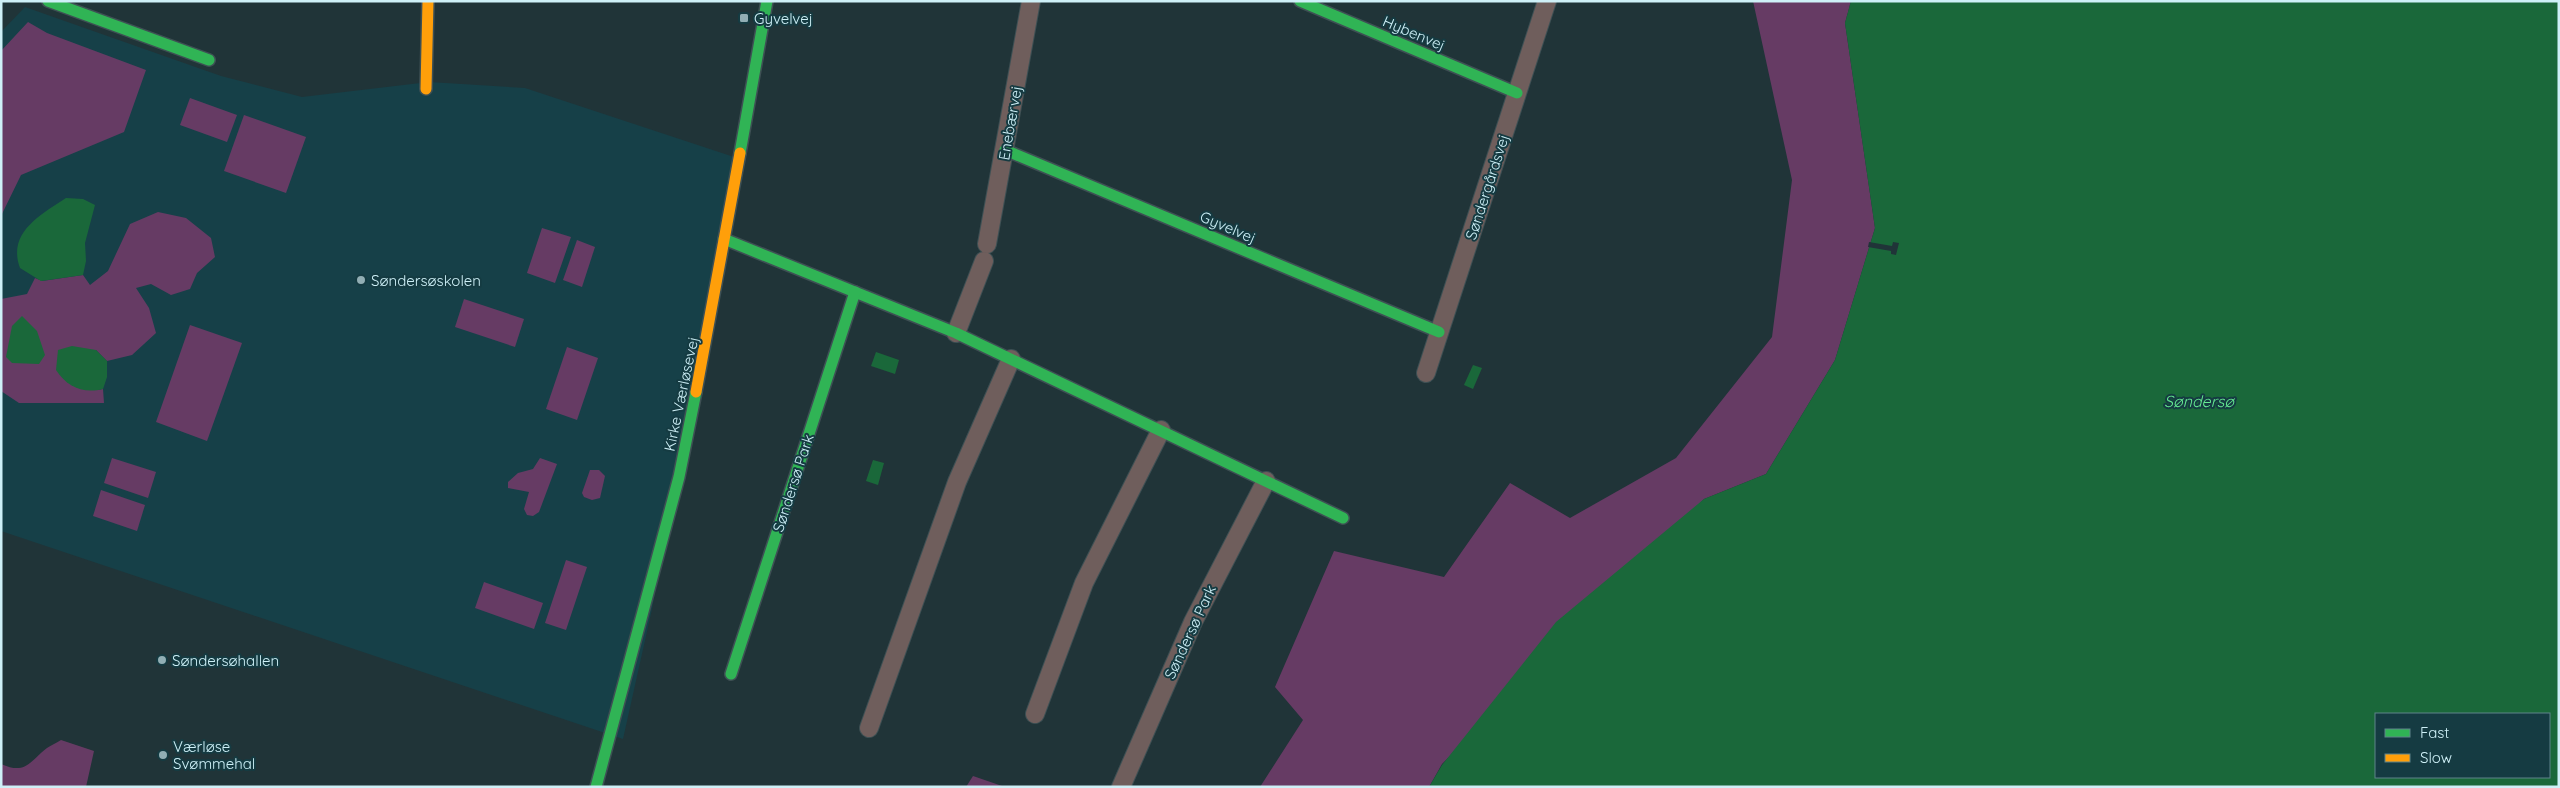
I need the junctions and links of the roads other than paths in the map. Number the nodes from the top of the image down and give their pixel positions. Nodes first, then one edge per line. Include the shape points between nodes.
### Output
1 (48, 1) edge
2 (428, 1) edge
3 (767, 1) edge
4 (1031, 1) edge
5 (1300, 1) edge
6 (1547, 1) edge
7 (209, 60) dead end
8 (426, 89) dead end
9 (1517, 93) junction
10 (1006, 150) junction
11 (724, 239) junction
12 (855, 292) junction
13 (1439, 332) junction
14 (956, 333) junction
15 (1011, 359) junction
16 (1426, 373) dead end
17 (1161, 430) junction
18 (1266, 481) junction
19 (1343, 518) dead end
20 (731, 674) dead end
21 (1035, 714) dead end
22 (869, 728) dead end
23 (596, 787) edge
24 (1121, 787) edge

1 - 7 street
2 - 8 street
3 - 11 street, Kirke Værløsevej
4 - 10 street, Enebærvej
5 - 9 street, Hybenvej
6 - 9 street, Søndergårdsvej
9 - 13 street, Søndergårdsvej
10 - 13 street, Gyvelvej
10 - 14 street, Enebærvej via 985,253
11 - 12 street
11 - 23 street, Kirke Værløsevej via 679,478
12 - 14 street
12 - 20 street, Søndersø Park
13 - 16 street, Søndergårdsvej
14 - 15 street
15 - 17 street
15 - 22 street via 958,482
17 - 18 street
17 - 21 street via 1084,582
18 - 19 street
18 - 24 street, Søndersø Park via 1193,622

